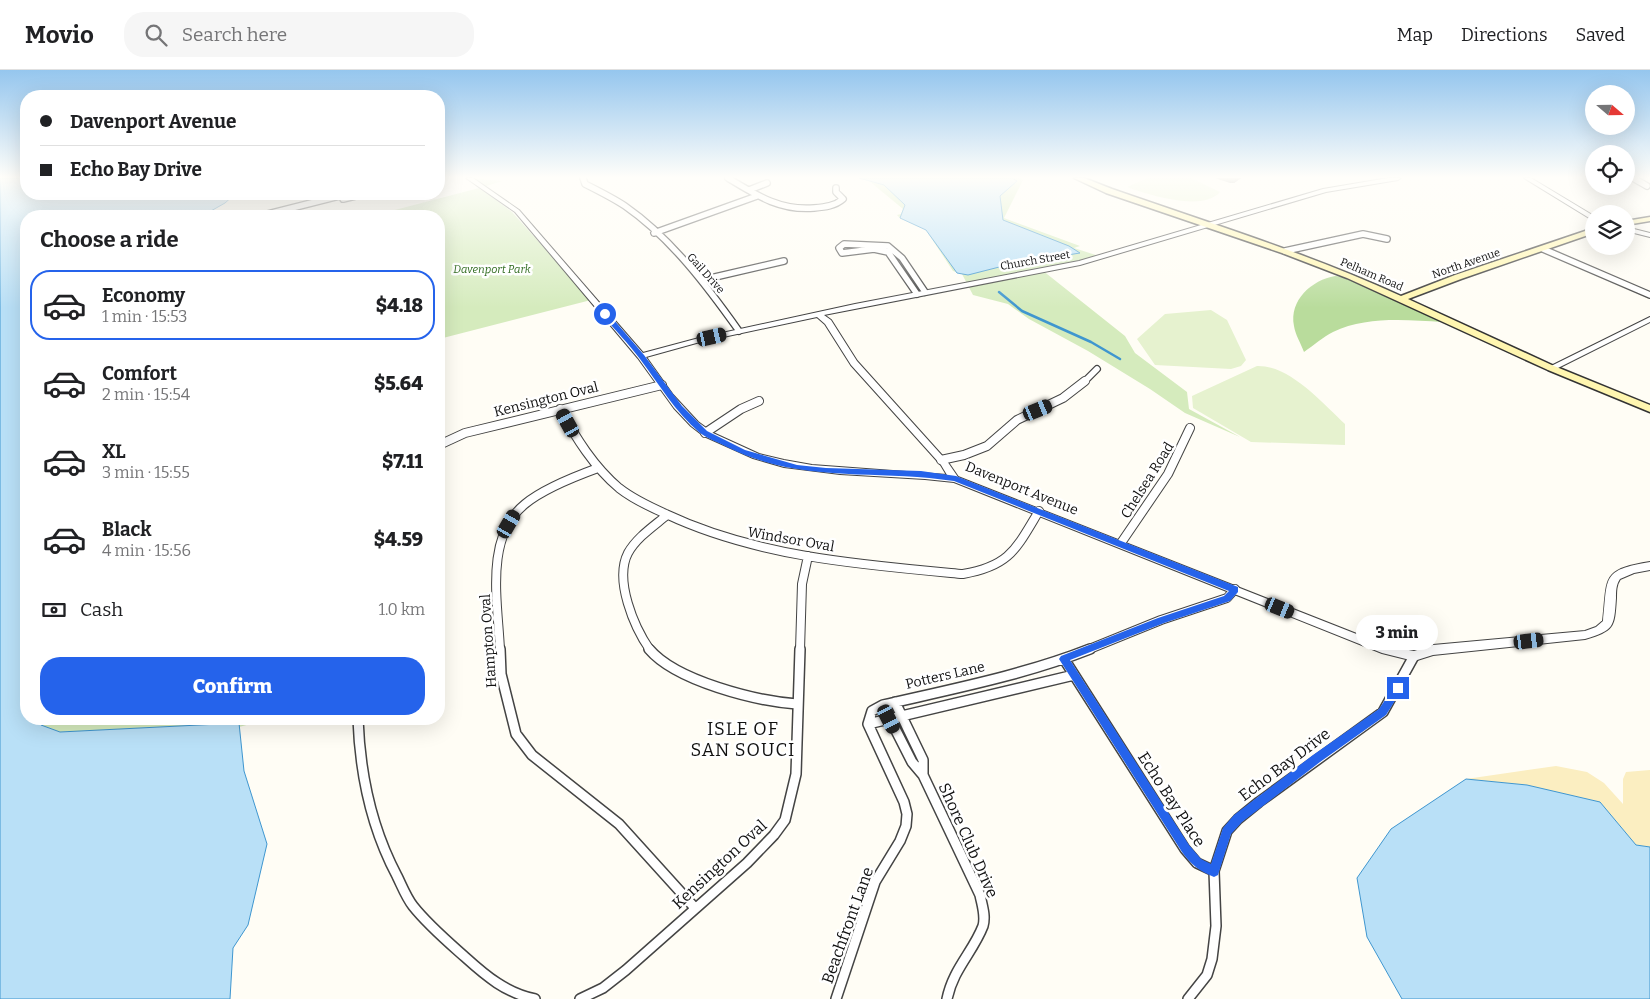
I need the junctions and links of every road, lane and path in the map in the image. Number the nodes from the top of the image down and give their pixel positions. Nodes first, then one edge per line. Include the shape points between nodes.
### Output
1 (526, 221) edge
2 (642, 221) edge
3 (687, 221) edge
4 (1198, 221) edge
5 (1221, 221) edge
6 (1209, 225) junction
7 (1635, 231) edge
8 (654, 233) junction
9 (1585, 233) edge
10 (1650, 235) edge
11 (1387, 239) dead end
12 (1543, 249) junction
13 (1285, 251) junction
14 (784, 261) dead end
15 (702, 280) junction
16 (921, 293) junction
17 (1650, 295) edge
18 (1402, 299) junction
19 (818, 314) junction
20 (1650, 319) edge
21 (739, 331) junction
22 (641, 356) junction
23 (1551, 368) junction
24 (1097, 369) dead end
25 (662, 385) junction
26 (759, 401) dead end
27 (560, 409) junction
28 (1650, 410) edge
29 (1190, 428) dead end
30 (705, 433) junction
31 (445, 443) edge
32 (941, 460) junction
33 (598, 468) junction
34 (956, 479) junction
35 (1039, 511) junction
36 (667, 515) junction
37 (1121, 543) junction
38 (808, 556) junction
39 (1650, 566) edge
40 (1235, 589) junction
41 (1414, 656) junction
42 (1064, 659) junction
43 (1074, 675) junction
44 (895, 702) junction
45 (797, 704) junction
46 (883, 705) junction
47 (902, 716) junction
48 (889, 719) junction
49 (868, 724) junction
50 (358, 725) edge
51 (923, 775) junction
52 (1214, 871) junction
53 (695, 908) junction
54 (535, 999) edge
55 (580, 999) edge
56 (836, 999) edge
57 (947, 999) edge
58 (1188, 999) edge

1 - 22 street
2 - 8 street, Gail Drive
3 - 8 street
4 - 6 main road, Pelham Road
5 - 6 street, Church Street
6 - 13 main road, Pelham Road
6 - 16 street, Church Street via 1080,263
7 - 10 street
8 - 15 street, Gail Drive
9 - 12 main road, North Avenue
11 - 13 street via 1363,234
12 - 17 street
12 - 18 main road, North Avenue
13 - 18 main road, Pelham Road
14 - 15 street
15 - 21 street, Gail Drive
16 - 16 street via 902,258 888,246 844,244 839,248 848,254 873,248 888,252
16 - 19 street, Church Street
18 - 23 main road, Pelham Road
19 - 21 street
19 - 32 street, Davenport Avenue via 828,322 854,363
20 - 23 street
21 - 22 street
22 - 25 street
23 - 28 main road, Pelham Road
24 - 32 street via 1063,398 1017,420 986,446
25 - 27 street, Kensington Oval
25 - 30 street via 679,408
26 - 30 street
27 - 31 street, Kensington Oval via 465,433
27 - 33 street, Windsor Oval
29 - 37 street, Chelsea Road via 1181,451 1156,494
30 - 34 street via 742,452 797,468 921,473
32 - 34 street, Davenport Avenue
33 - 36 street, Windsor Oval via 637,499
33 - 53 street, Hampton Oval via 526,503 503,533 498,552 497,580 501,674 507,702 516,734 532,755 619,824
34 - 35 street, Davenport Avenue
35 - 37 street, Davenport Avenue
35 - 38 street, Windsor Oval via 1008,558 998,566 980,572 941,572
36 - 38 street, Windsor Oval via 735,542
36 - 45 street via 628,551 623,562 624,591 632,617 654,654 704,680 759,699
37 - 40 street, Davenport Avenue
38 - 45 street, Kensington Oval via 802,584
39 - 41 street, Davenport Avenue via 1617,574 1610,593 1608,623 1600,630 1585,635 1433,650
40 - 41 street, Davenport Avenue via 1386,650
40 - 42 street, Potters Lane via 1227,598 1161,620
41 - 52 street, Echo Bay Drive via 1383,712 1316,758 1238,819 1227,831
42 - 43 street, Echo Bay Place
42 - 44 street, Potters Lane
43 - 47 street
43 - 52 street, Echo Bay Place via 1185,849 1197,863
44 - 46 street, Potters Lane
44 - 47 street, Shore Club Drive
45 - 53 street, Kensington Oval via 796,774 785,820 747,863
46 - 48 street, Shore Club Drive
46 - 49 street via 872,711
47 - 48 street
47 - 51 street, Shore Club Drive via 923,760
48 - 49 street
48 - 51 street, Shore Club Drive via 912,762
49 - 56 street, Beachfront Lane via 904,802 906,826 875,882
50 - 54 street via 363,780 372,816 388,861 413,906 491,981 521,997
51 - 57 street, Shore Club Drive via 980,895 984,912 983,926 950,983
52 - 58 street, Echo Bay Drive via 1216,926 1212,959 1207,975
53 - 55 street, Kensington Oval via 626,970

